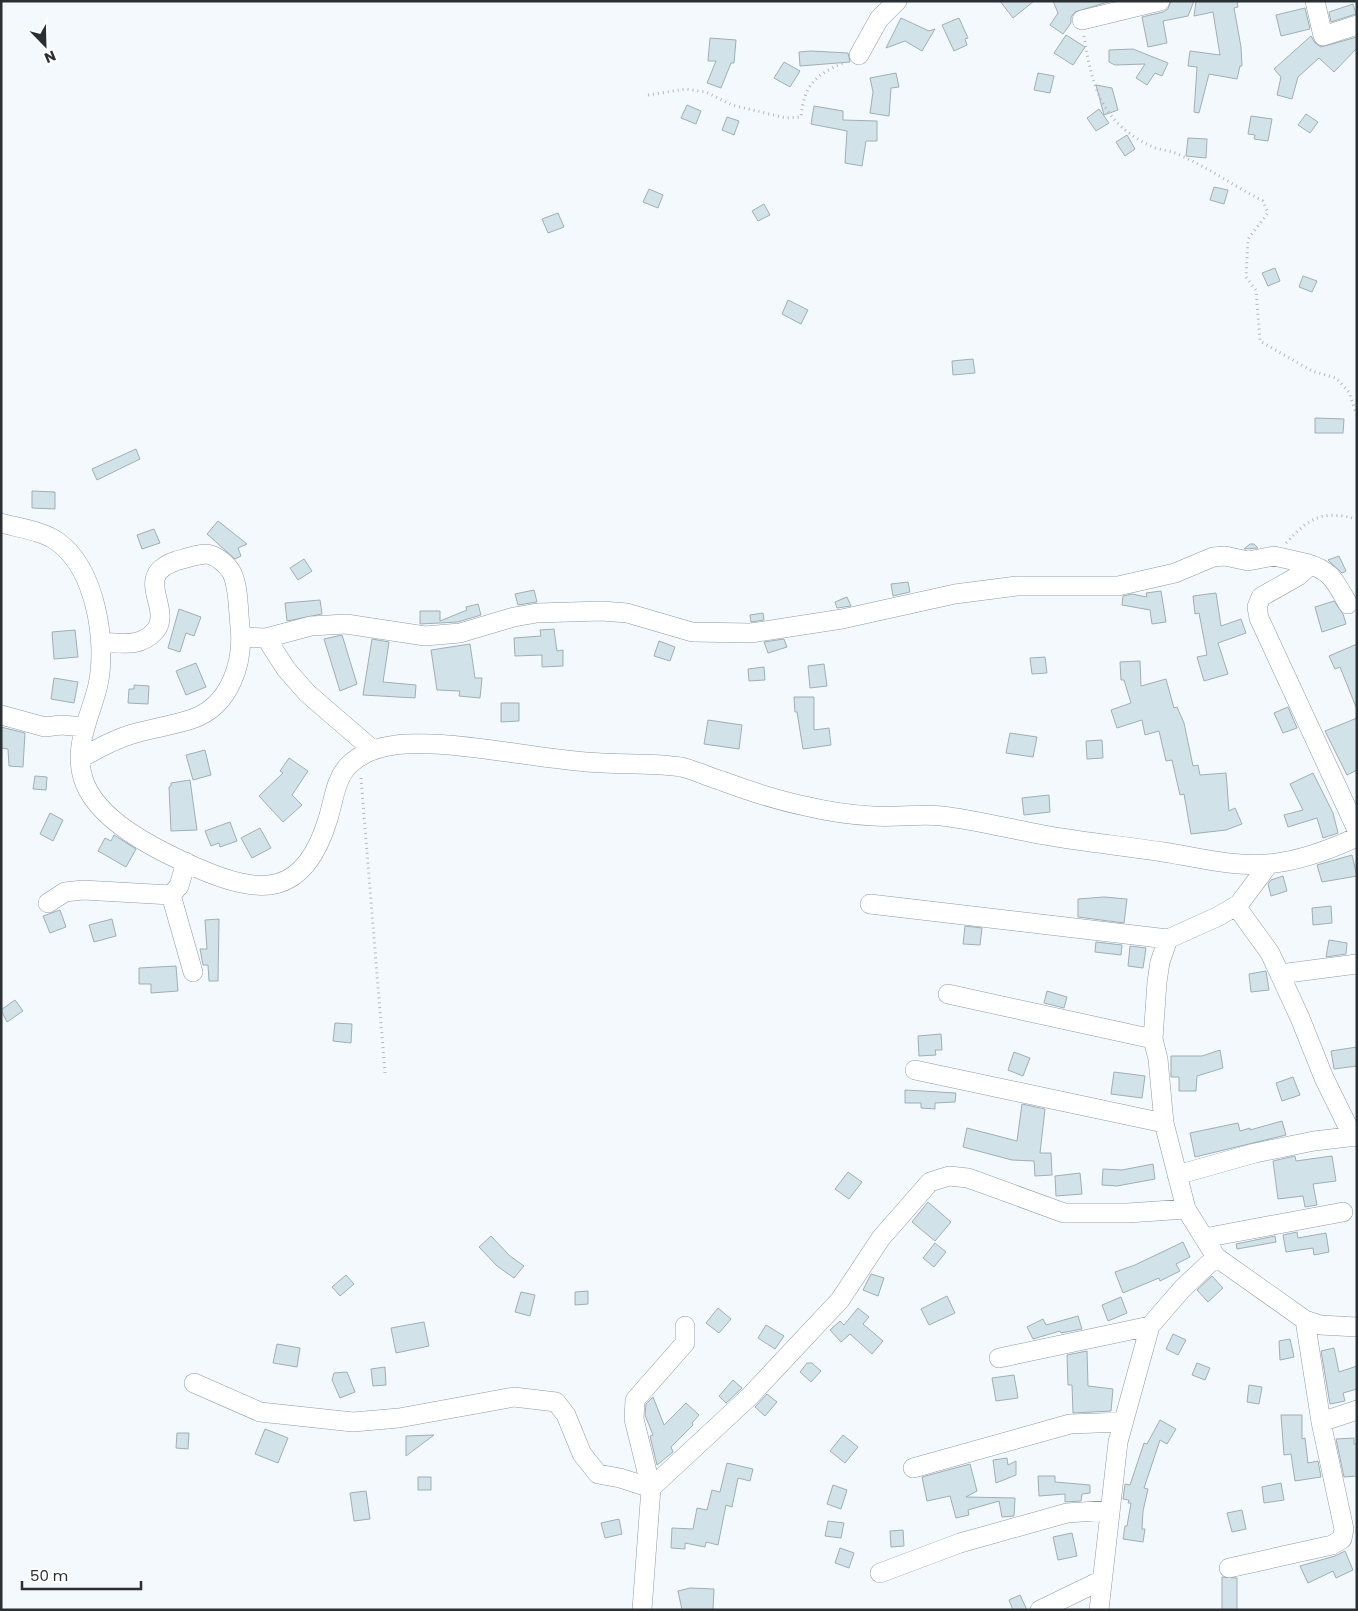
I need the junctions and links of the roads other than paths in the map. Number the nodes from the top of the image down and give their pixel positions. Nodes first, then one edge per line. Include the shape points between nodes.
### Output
1 (897, 1) edge
2 (1160, 1) edge
3 (1315, 1) edge
4 (1082, 20) road end
5 (1357, 25) edge
6 (859, 55) road end
7 (1, 523) edge
8 (1304, 562) junction
9 (1348, 604) dead end
10 (241, 637) junction
11 (266, 638) junction
12 (102, 642) junction
13 (1, 715) edge
14 (85, 727) junction
15 (366, 754) junction
16 (81, 758) junction
17 (1357, 830) edge
18 (1357, 837) edge
19 (186, 862) junction
20 (1269, 864) junction
21 (171, 895) junction
22 (48, 903) dead end
23 (870, 904) dead end
24 (1236, 906) junction
25 (1168, 940) junction
26 (1357, 964) edge
27 (193, 972) dead end
28 (1280, 974) junction
29 (948, 994) dead end
30 (1153, 1040) junction
31 (915, 1070) dead end
32 (1164, 1123) junction
33 (1355, 1135) edge
34 (1177, 1175) junction
35 (1186, 1209) junction
36 (1343, 1212) dead end
37 (1204, 1238) junction
38 (1216, 1257) junction
39 (1305, 1320) junction
40 (684, 1326) dead end
41 (1150, 1326) junction
42 (1357, 1327) edge
43 (998, 1358) dead end
44 (194, 1383) dead end
45 (1357, 1410) edge
46 (1123, 1422) junction
47 (1321, 1422) junction
48 (913, 1468) dead end
49 (651, 1488) junction
50 (1110, 1510) junction
51 (1229, 1568) dead end
52 (880, 1573) dead end
53 (1102, 1580) junction
54 (642, 1610) edge
55 (1040, 1610) edge
56 (1099, 1610) edge

1 - 6 street via 879,19
2 - 4 street
3 - 5 street via 1322,36
7 - 12 street via 56,540 76,560 92,596
8 - 9 street via 1321,568 1337,585
8 - 11 street via 1274,556 1248,561 1214,557 1175,573 1118,586 1017,586 955,594 842,619 751,633 692,632 627,613 602,611 514,617 460,633 425,636 346,624 311,626
8 - 17 street via 1305,571 1261,597 1257,607 1259,618
10 - 11 street
10 - 12 street via 232,573 211,554 195,555 165,565 156,575 154,590 160,621 148,637 131,644
10 - 16 street via 238,664 229,688 214,706 193,719 134,733
11 - 15 street via 286,669
12 - 14 street via 97,688
13 - 14 street via 45,727
14 - 16 street
15 - 19 street via 346,768 338,781 316,852 296,875 285,882 248,886
15 - 20 street via 389,746 447,745 590,762 678,767 808,807 873,816 938,815 1048,836 1244,865
16 - 19 street via 83,781 101,808 127,831
18 - 20 street via 1289,861
19 - 21 street via 179,886
20 - 24 street
21 - 22 street via 83,890 65,892
21 - 27 street
23 - 25 street
24 - 25 street
24 - 28 street via 1270,953
25 - 30 street via 1157,982
26 - 28 street
28 - 33 street via 1324,1078
29 - 30 street
30 - 32 street
31 - 32 street
32 - 34 street
33 - 34 street via 1255,1153
34 - 35 street
35 - 37 street
35 - 49 street via 1064,1213 968,1178 949,1176 930,1182 881,1238 833,1307 749,1397
36 - 37 street
37 - 38 street
38 - 39 street
38 - 41 street
39 - 42 street
39 - 47 street
40 - 49 street via 685,1343 635,1400 634,1419
41 - 43 street
41 - 46 street
44 - 49 street via 260,1412 353,1422 399,1418 514,1397 556,1402 566,1415 582,1454 598,1474
45 - 47 street
46 - 48 street via 1070,1424
46 - 50 street
47 - 51 street via 1344,1529 1342,1539 1332,1545
49 - 54 street
50 - 52 street via 1066,1513 960,1542
50 - 53 street
53 - 55 street
53 - 56 street

